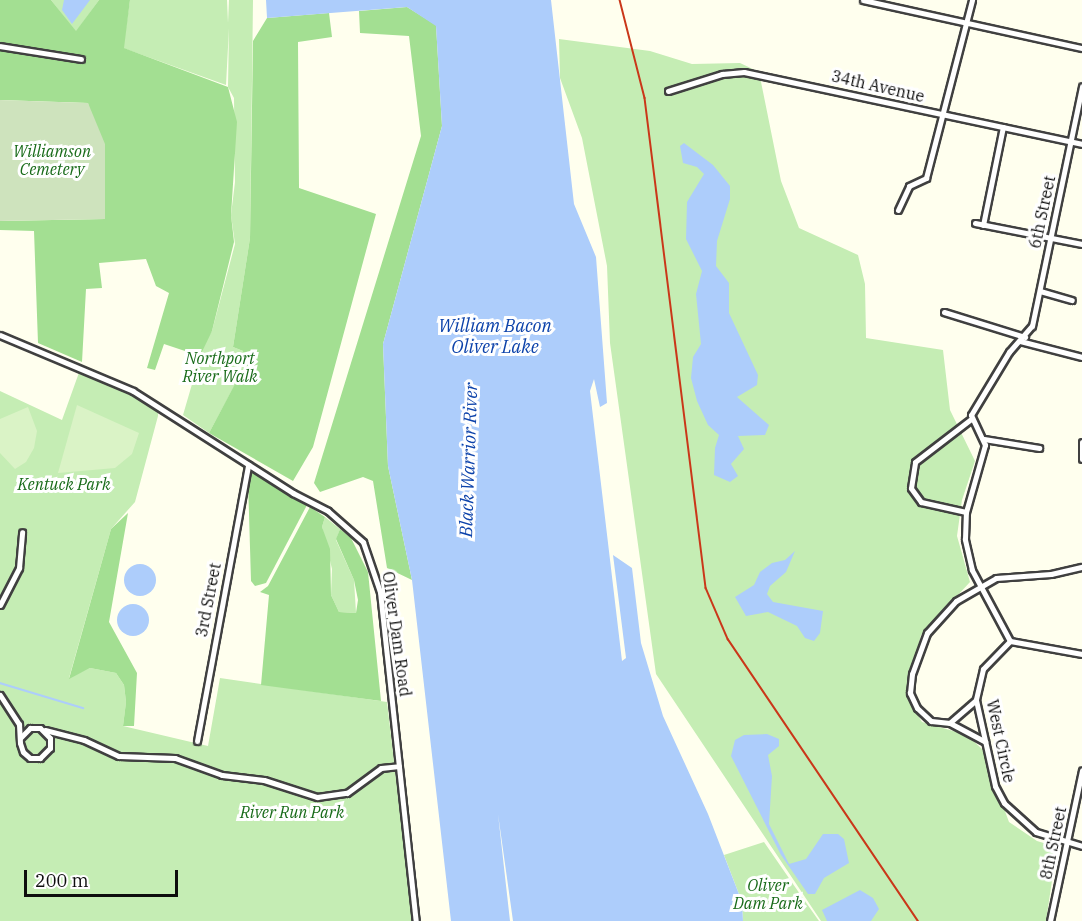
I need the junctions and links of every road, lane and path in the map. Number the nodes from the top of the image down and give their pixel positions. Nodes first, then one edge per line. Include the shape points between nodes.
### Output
1 (863, 0) edge
2 (972, 0) edge
3 (966, 22) junction
4 (0, 46) edge
5 (1082, 48) edge
6 (81, 58) dead end
7 (1082, 86) edge
8 (668, 91) dead end
9 (942, 114) junction
10 (1003, 127) junction
11 (1071, 142) junction
12 (1082, 144) edge
13 (898, 210) dead end
14 (975, 223) dead end
15 (983, 225) junction
16 (1050, 237) junction
17 (1082, 244) edge
18 (1040, 291) junction
19 (1072, 300) dead end
20 (944, 312) dead end
21 (0, 335) edge
22 (1023, 339) junction
23 (1082, 357) edge
24 (971, 419) junction
25 (984, 439) junction
26 (1082, 442) edge
27 (1038, 448) dead end
28 (1081, 457) edge
29 (248, 465) junction
30 (966, 512) junction
31 (22, 532) dead end
32 (1082, 567) edge
33 (980, 585) junction
34 (0, 605) edge
35 (1010, 641) junction
36 (1082, 654) edge
37 (0, 695) edge
38 (976, 700) junction
39 (16, 719) junction
40 (950, 723) junction
41 (30, 728) junction
42 (45, 730) junction
43 (69, 737) junction
44 (20, 738) junction
45 (197, 741) dead end
46 (985, 742) junction
47 (50, 748) junction
48 (399, 766) junction
49 (1082, 770) edge
50 (1080, 779) junction
51 (1082, 787) edge
52 (1066, 842) junction
53 (1082, 846) edge
54 (416, 921) edge
55 (1050, 921) edge

1 - 3 street
2 - 3 street
3 - 5 street
3 - 9 street
4 - 6 street
7 - 11 street, 6th Street
8 - 9 street, 34th Avenue via 722,74 744,72
9 - 10 street, 34th Avenue
9 - 13 street via 926,178 909,186
10 - 11 street, 34th Avenue
10 - 15 street
11 - 12 street, 34th Avenue
11 - 16 street, 6th Street
14 - 15 street
15 - 16 street
16 - 17 street
16 - 18 street, 6th Street
18 - 19 street
18 - 22 street, 6th Street via 1032,326
20 - 22 street
21 - 29 street, Oliver Dam Road via 133,391
22 - 23 street
22 - 24 street, 6th Street via 975,404
24 - 25 street
24 - 30 street via 915,462 911,488 921,502
25 - 27 street
25 - 30 street via 983,458
26 - 28 street
29 - 45 street, 3rd Street
29 - 48 street, Oliver Dam Road via 328,510 352,531 371,556 380,592
30 - 33 street via 966,541
31 - 34 street via 19,568
32 - 33 street via 1051,574 1014,574
33 - 35 street
33 - 40 street via 951,605 927,633 912,674 910,693 917,708 931,721
35 - 36 street
35 - 38 street, West Circle via 983,669
37 - 39 street
38 - 40 street
38 - 46 street, West Circle
39 - 41 street
39 - 44 street
40 - 46 street
41 - 42 street
41 - 44 street
42 - 43 street
42 - 47 street
43 - 47 street via 57,740
43 - 48 street via 118,756 175,758 222,775 264,780 317,797 347,794 381,768
44 - 47 street via 22,752 30,758 40,758
46 - 52 street, West Circle via 995,786 1012,812 1036,832
48 - 54 street, Oliver Dam Road
49 - 50 street, 8th Street
50 - 51 street
50 - 52 street, 8th Street
52 - 53 street, West Circle
52 - 55 street, 8th Street

